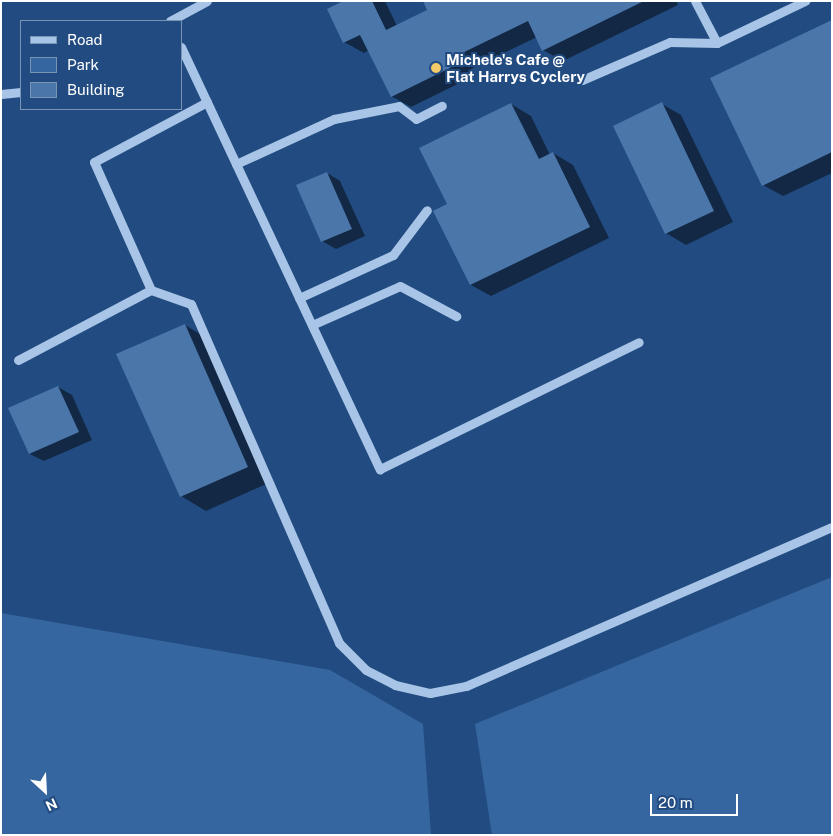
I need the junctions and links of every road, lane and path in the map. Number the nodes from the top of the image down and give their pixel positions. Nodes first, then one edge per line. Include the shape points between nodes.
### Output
1 (207, 1) edge
2 (696, 1) edge
3 (805, 1) edge
4 (172, 20) edge
5 (717, 43) junction
6 (182, 49) edge
7 (582, 80) dead end
8 (20, 92) edge
9 (1, 94) edge
10 (207, 102) junction
11 (442, 106) dead end
12 (236, 164) junction
13 (427, 210) dead end
14 (151, 290) junction
15 (299, 298) junction
16 (456, 316) dead end
17 (312, 325) junction
18 (639, 342) dead end
19 (18, 360) dead end
20 (832, 528) edge

1 - 4 street
2 - 5 street
3 - 5 street
5 - 7 street via 670,42
6 - 10 street
8 - 9 street
10 - 12 street
10 - 14 street via 94,162
11 - 12 street via 416,119 398,106 334,119
12 - 15 street
13 - 15 street via 393,255
14 - 19 street
14 - 20 street via 191,304 339,643 366,670 395,685 430,693 466,686
15 - 17 street
16 - 17 street via 400,286
17 - 18 street via 380,470

